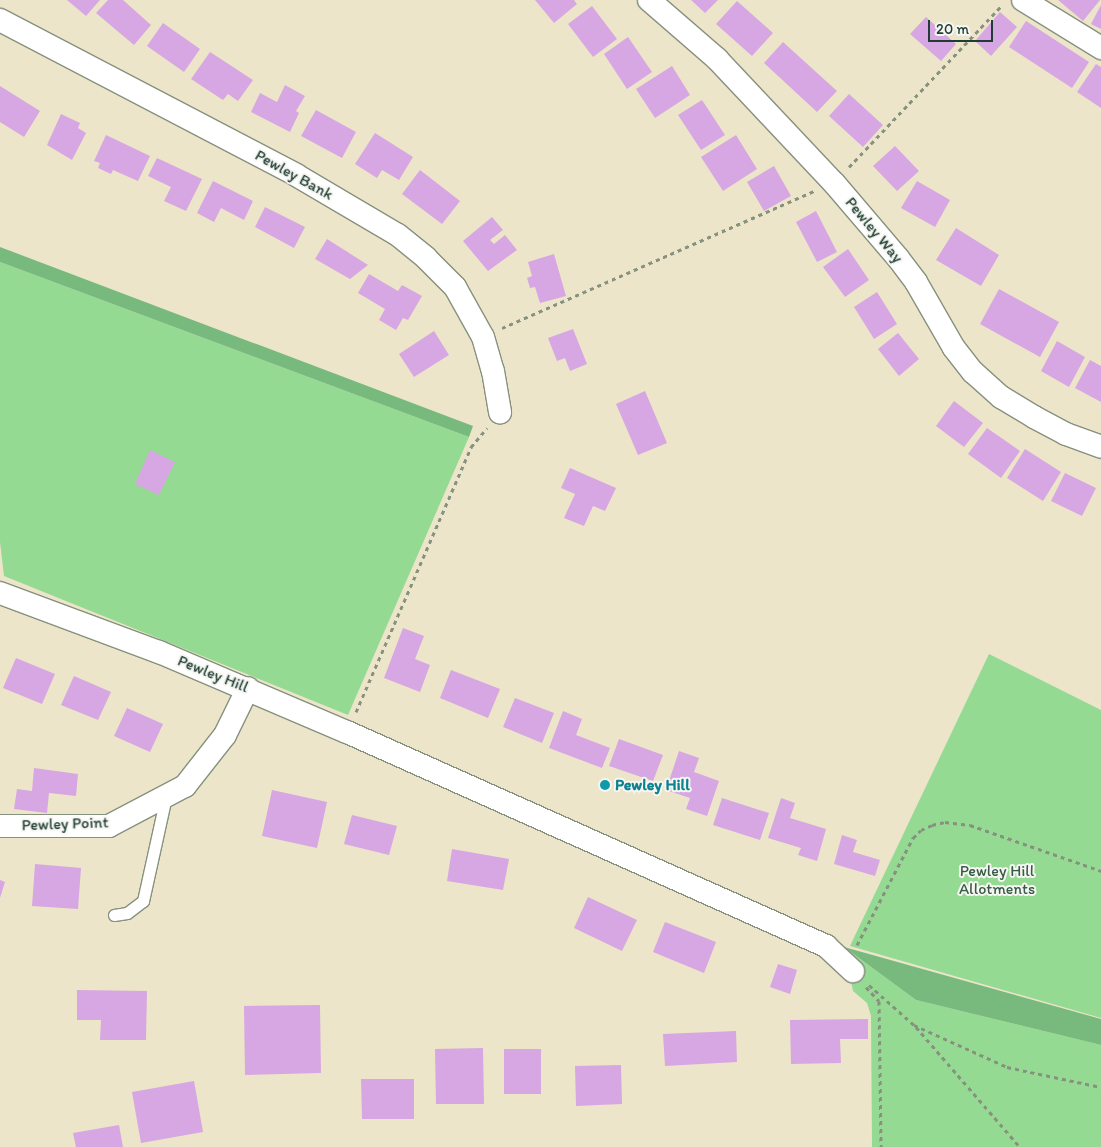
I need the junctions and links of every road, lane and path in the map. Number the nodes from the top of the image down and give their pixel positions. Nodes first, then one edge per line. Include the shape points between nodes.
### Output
1 (649, 0) edge
2 (1007, 0) edge
3 (1023, 0) edge
4 (0, 20) edge
5 (1101, 48) edge
6 (834, 183) junction
7 (483, 337) junction
8 (500, 412) joint
9 (1101, 447) edge
10 (0, 593) edge
11 (248, 688) junction
12 (347, 732) junction
13 (166, 796) junction
14 (0, 826) edge
15 (1101, 871) edge
16 (114, 915) dead end
17 (850, 968) junction
18 (914, 1025) junction
19 (1101, 1087) edge
20 (881, 1147) edge
21 (1020, 1147) edge

1 - 6 street, Pewley Way via 717,60
2 - 6 path
3 - 5 street
4 - 7 street, Pewley Bank via 296,175 398,235 455,287
6 - 7 path
6 - 9 street, Pewley Way via 904,266 954,348 973,372 1001,397 1034,417
7 - 8 street, Pewley Bank
8 - 12 path via 471,447
10 - 11 street, Pewley Hill
11 - 12 street, Pewley Hill
11 - 13 street, Pewley Point via 235,718 214,751 185,786
12 - 17 street, Pewley Hill via 826,946
13 - 14 street, Pewley Point via 109,826
13 - 16 lane via 143,901 127,913
15 - 17 path via 970,825 945,822 932,825 913,838
17 - 18 path
17 - 20 path via 879,1001
18 - 19 path via 1007,1067
18 - 21 path

